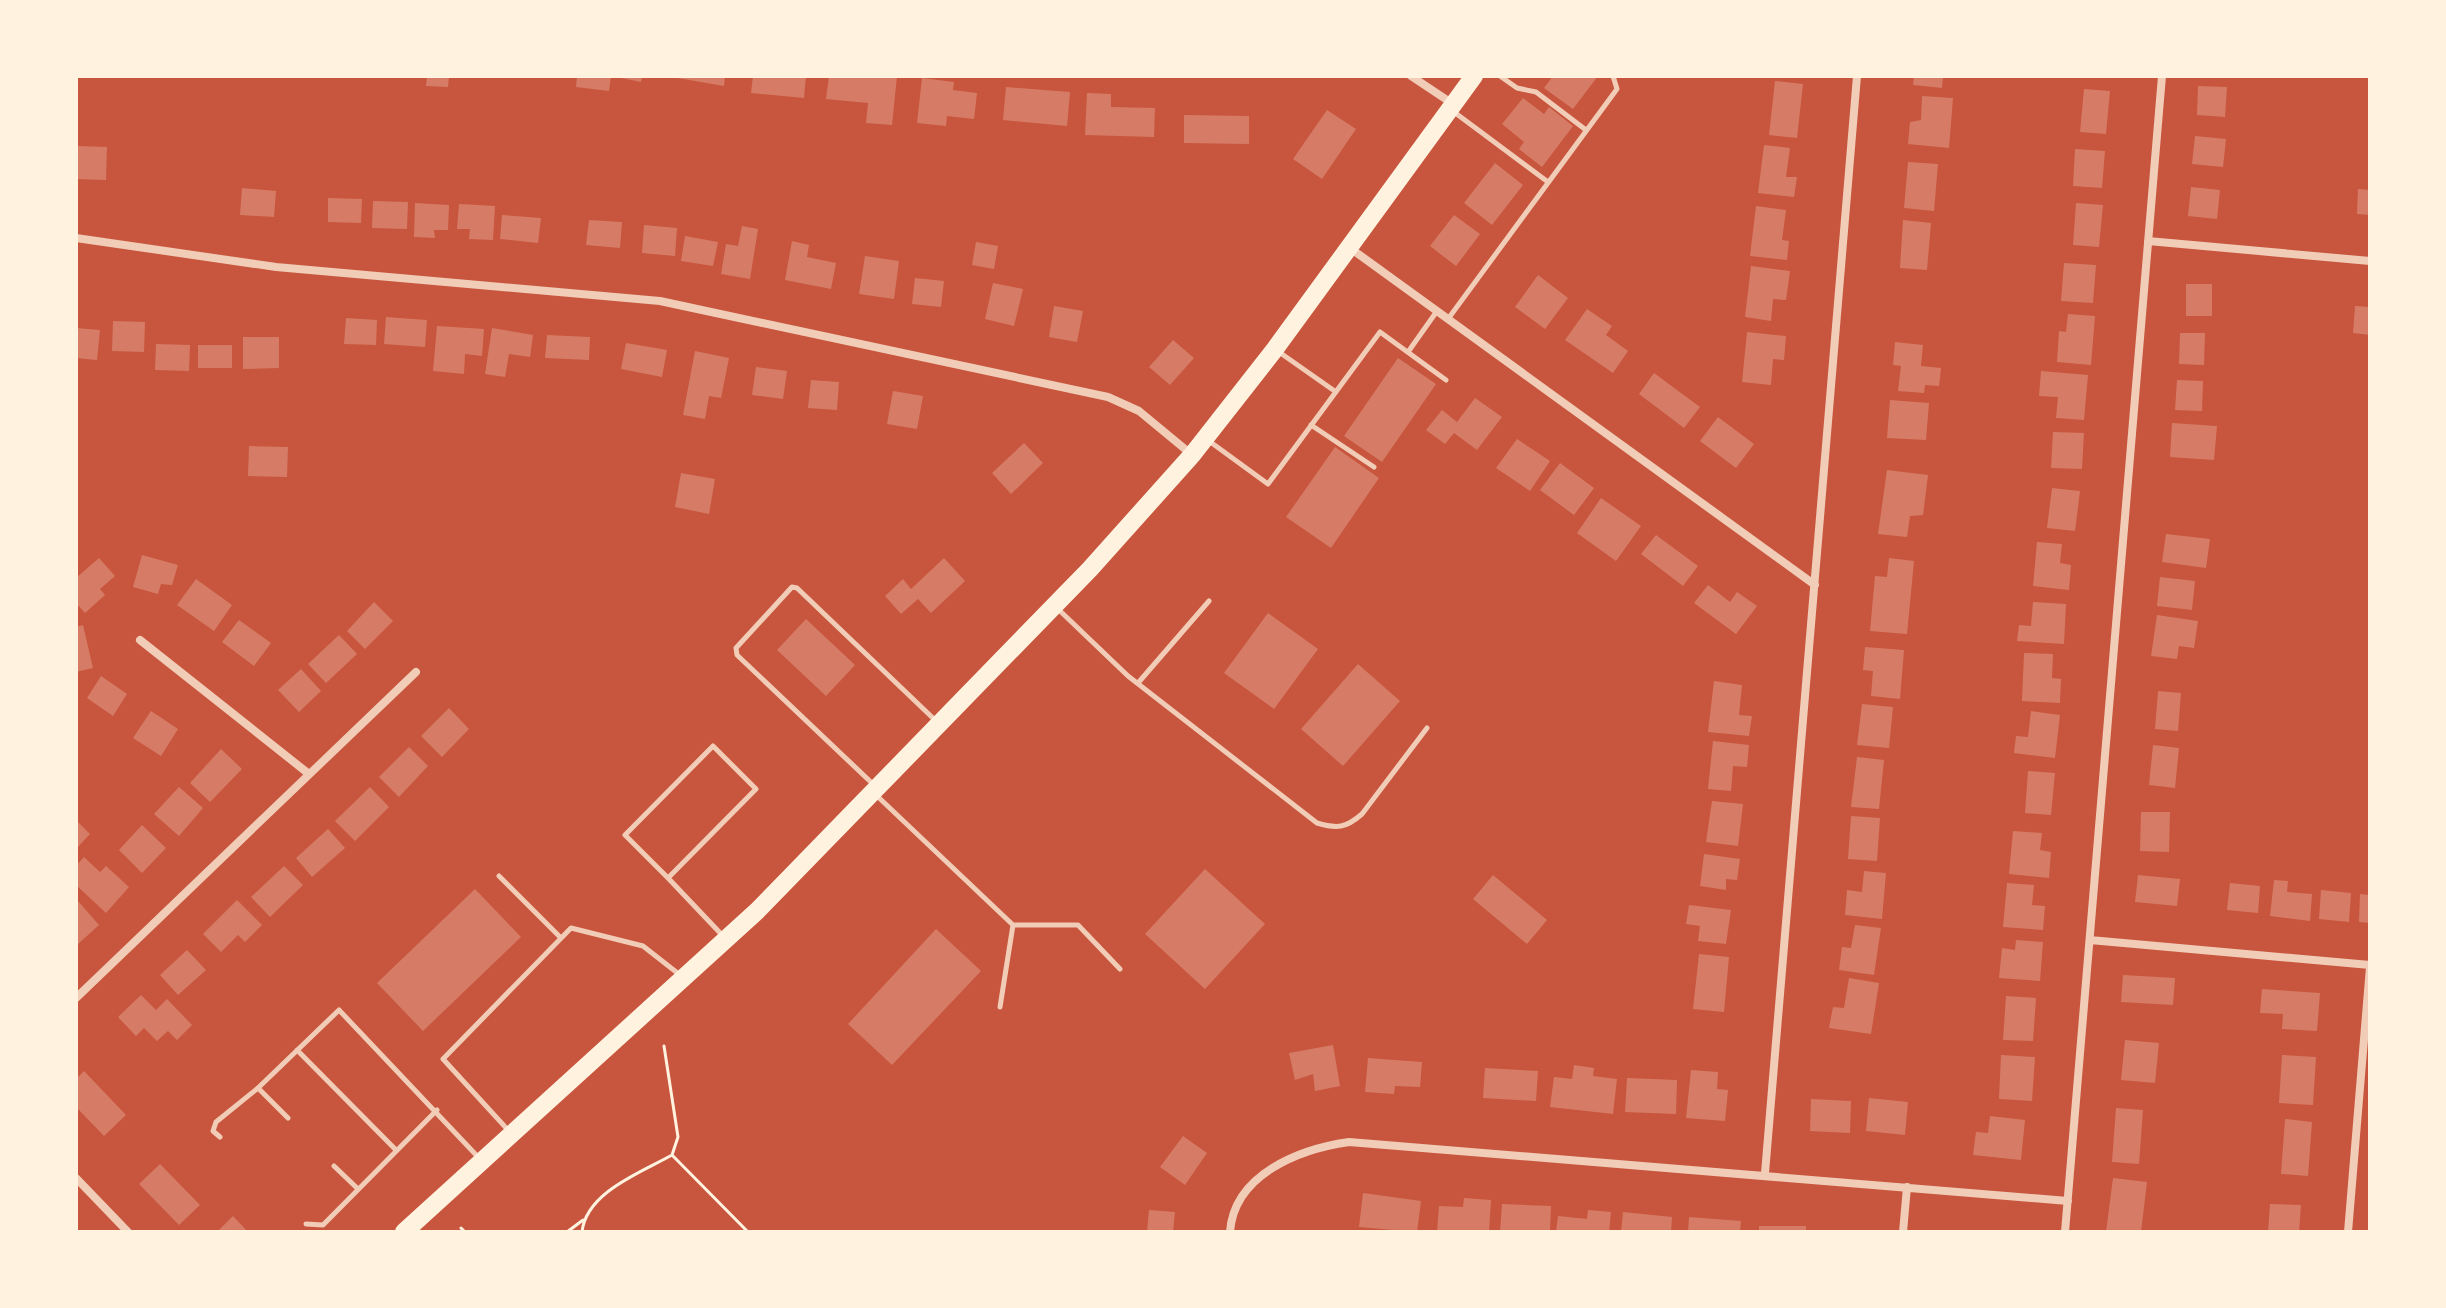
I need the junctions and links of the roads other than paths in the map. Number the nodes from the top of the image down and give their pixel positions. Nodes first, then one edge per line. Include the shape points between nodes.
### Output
1 (1411, 76) edge
2 (1474, 76) edge
3 (1500, 76) edge
4 (1613, 76) edge
5 (1857, 76) edge
6 (2162, 76) edge
7 (1451, 107) junction
8 (1586, 130) junction
9 (1548, 182) junction
10 (76, 238) edge
11 (2148, 241) junction
12 (1349, 247) junction
13 (2370, 261) edge
14 (1437, 311) junction
15 (1448, 319) junction
16 (1275, 349) junction
17 (1408, 352) junction
18 (1446, 380) dead end
19 (1336, 392) junction
20 (1311, 425) junction
21 (1205, 438) junction
22 (1192, 455) junction
23 (1374, 467) dead end
24 (1815, 585) junction
25 (1209, 601) dead end
26 (1054, 606) junction
27 (140, 640) dead end
28 (416, 672) dead end
29 (1138, 683) junction
30 (940, 725) junction
31 (1427, 728) dead end
32 (309, 774) junction
33 (876, 791) junction
34 (499, 876) dead end
35 (668, 878) junction
36 (1013, 925) junction
37 (561, 938) junction
38 (727, 939) junction
39 (2090, 940) junction
40 (2370, 966) edge
41 (1120, 969) dead end
42 (685, 979) junction
43 (76, 998) edge
44 (1000, 1007) dead end
45 (297, 1050) junction
46 (258, 1088) junction
47 (437, 1110) junction
48 (288, 1118) dead end
49 (512, 1135) junction
50 (220, 1137) dead end
51 (396, 1150) junction
52 (482, 1162) junction
53 (334, 1166) dead end
54 (1765, 1173) junction
55 (76, 1178) edge
56 (1907, 1187) junction
57 (358, 1189) junction
58 (2068, 1201) junction
59 (306, 1224) dead end
60 (128, 1232) edge
61 (404, 1232) edge
62 (1230, 1232) edge
63 (1903, 1232) edge
64 (2065, 1232) edge
65 (2348, 1232) edge

1 - 7 street
2 - 7 main road
3 - 8 lane via 1517,88 1536,92
4 - 8 lane via 1617,89
5 - 24 street
6 - 11 street
7 - 9 lane
7 - 12 main road
8 - 9 lane
9 - 15 lane
10 - 22 street via 276,267 660,301 1108,397 1139,411
11 - 13 street
11 - 39 street
12 - 14 street
12 - 16 main road
14 - 15 street
14 - 17 lane
15 - 24 street
16 - 19 lane
16 - 21 main road
17 - 18 lane
17 - 19 lane via 1380,332
19 - 20 lane
20 - 21 lane via 1268,484
20 - 23 lane
21 - 22 main road
22 - 26 main road
24 - 54 street
25 - 29 lane
26 - 29 lane
26 - 30 main road
27 - 32 street
28 - 32 street
29 - 31 lane via 1317,823 1335,829 1362,814
30 - 33 main road
30 - 33 lane via 792,587 736,648 737,655
32 - 43 street
33 - 36 lane
33 - 38 main road
34 - 37 lane
35 - 35 lane via 756,789 713,746 625,835
35 - 38 lane
36 - 41 lane via 1078,925
36 - 44 lane
37 - 42 lane via 571,928 643,946
37 - 49 lane via 443,1059
38 - 42 main road
39 - 40 street
39 - 58 street
40 - 65 street
42 - 49 main road
45 - 46 lane
45 - 47 lane via 339,1010
45 - 51 lane
46 - 48 lane
46 - 50 lane via 216,1122 213,1131
47 - 51 lane
47 - 52 lane
49 - 52 main road
51 - 57 lane
52 - 61 main road
53 - 57 lane
54 - 56 street
54 - 62 street via 1349,1142 1307,1151 1262,1175 1239,1200
55 - 60 street
56 - 58 street
56 - 63 street
57 - 59 lane via 323,1225
58 - 64 street

